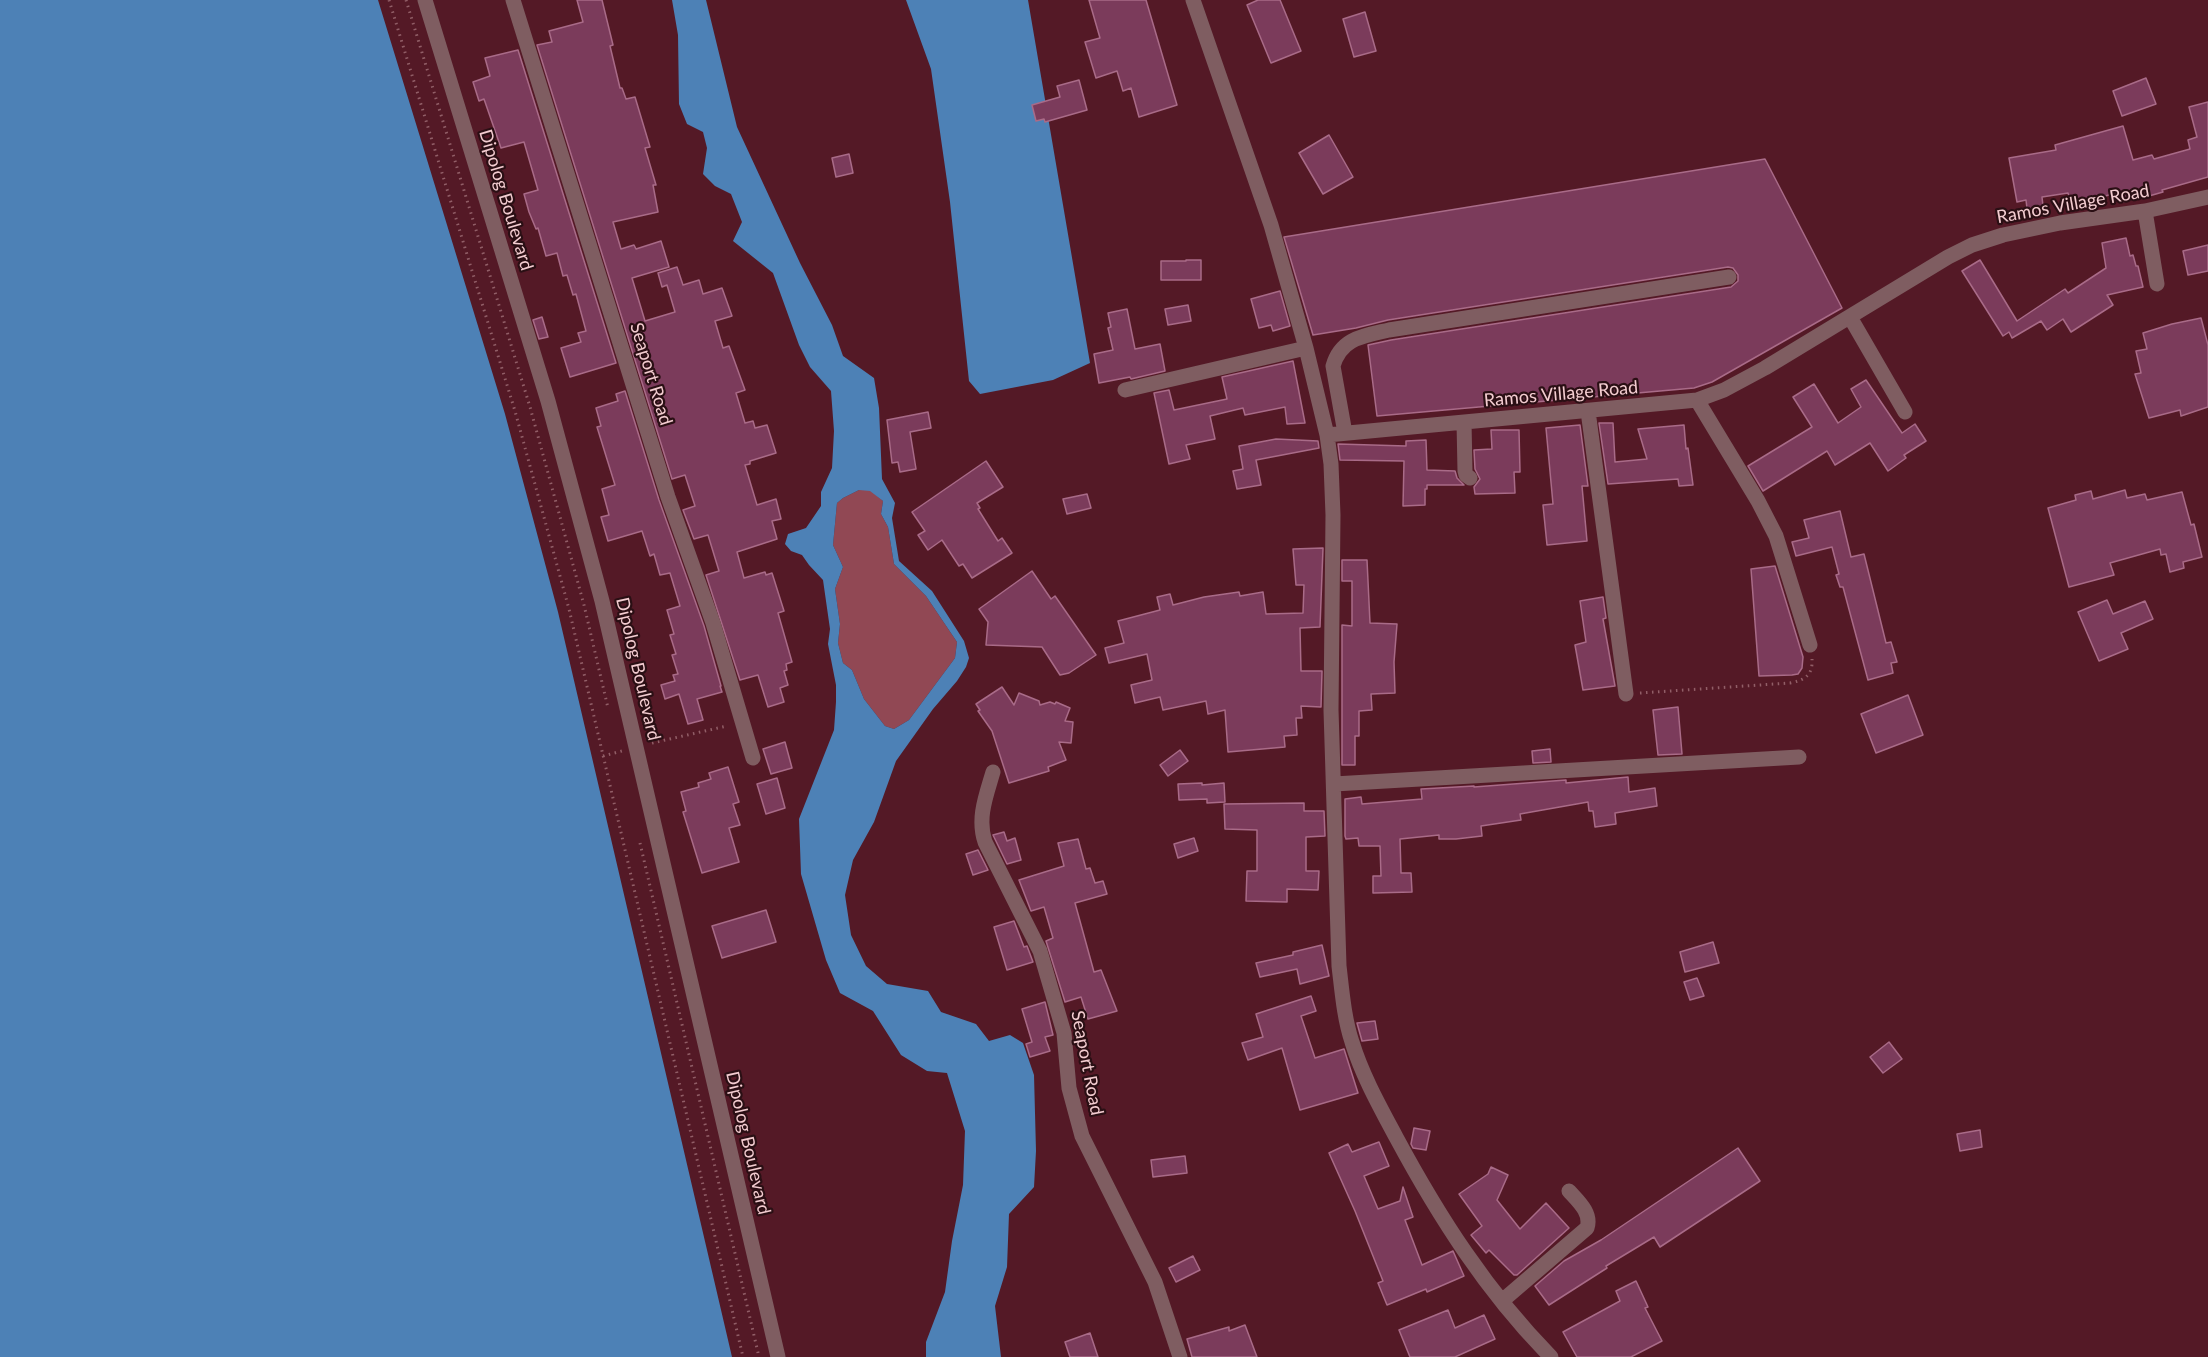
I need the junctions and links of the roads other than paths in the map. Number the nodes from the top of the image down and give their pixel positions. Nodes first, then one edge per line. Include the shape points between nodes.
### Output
1 (425, 0) edge
2 (513, 0) edge
3 (1193, 0) edge
4 (2208, 197) edge
5 (2145, 211) junction
6 (1729, 277) dead end
7 (2157, 284) dead end
8 (1850, 317) junction
9 (1306, 348) junction
10 (1125, 390) dead end
11 (1697, 400) junction
12 (1588, 411) junction
13 (1905, 411) dead end
14 (1464, 422) junction
15 (1345, 433) junction
16 (1327, 435) junction
17 (1470, 478) dead end
18 (1810, 645) road end
19 (1626, 693) road end
20 (1798, 757) dead end
21 (753, 758) dead end
22 (993, 772) dead end
23 (1334, 784) junction
24 (1569, 1191) dead end
25 (1502, 1301) junction
26 (778, 1357) edge
27 (1180, 1357) edge
28 (1551, 1357) edge

1 - 26 street, Dipolog Boulevard via 548,401 602,601
2 - 21 street, Seaport Road
3 - 9 street via 1271,225
4 - 5 street, Ramos Village Road
5 - 7 street
5 - 8 street, Ramos Village Road via 2060,223 1972,246
6 - 15 street via 1359,337 1342,347 1333,366
8 - 11 street, Ramos Village Road via 1765,368
8 - 13 street
9 - 10 street
9 - 16 street
11 - 12 street, Ramos Village Road
11 - 18 street via 1776,536
12 - 14 street, Ramos Village Road
12 - 19 street
14 - 15 street, Ramos Village Road
14 - 17 street via 1465,471
15 - 16 street, Ramos Village Road
16 - 23 street via 1333,515 1330,710
20 - 23 street
22 - 27 street, Seaport Road via 981,817 985,842 1040,951 1064,1033 1069,1088 1082,1136 1155,1282
23 - 25 street via 1339,966 1352,1042 1364,1075 1422,1186
24 - 25 street via 1585,1210 1587,1228
25 - 28 street

